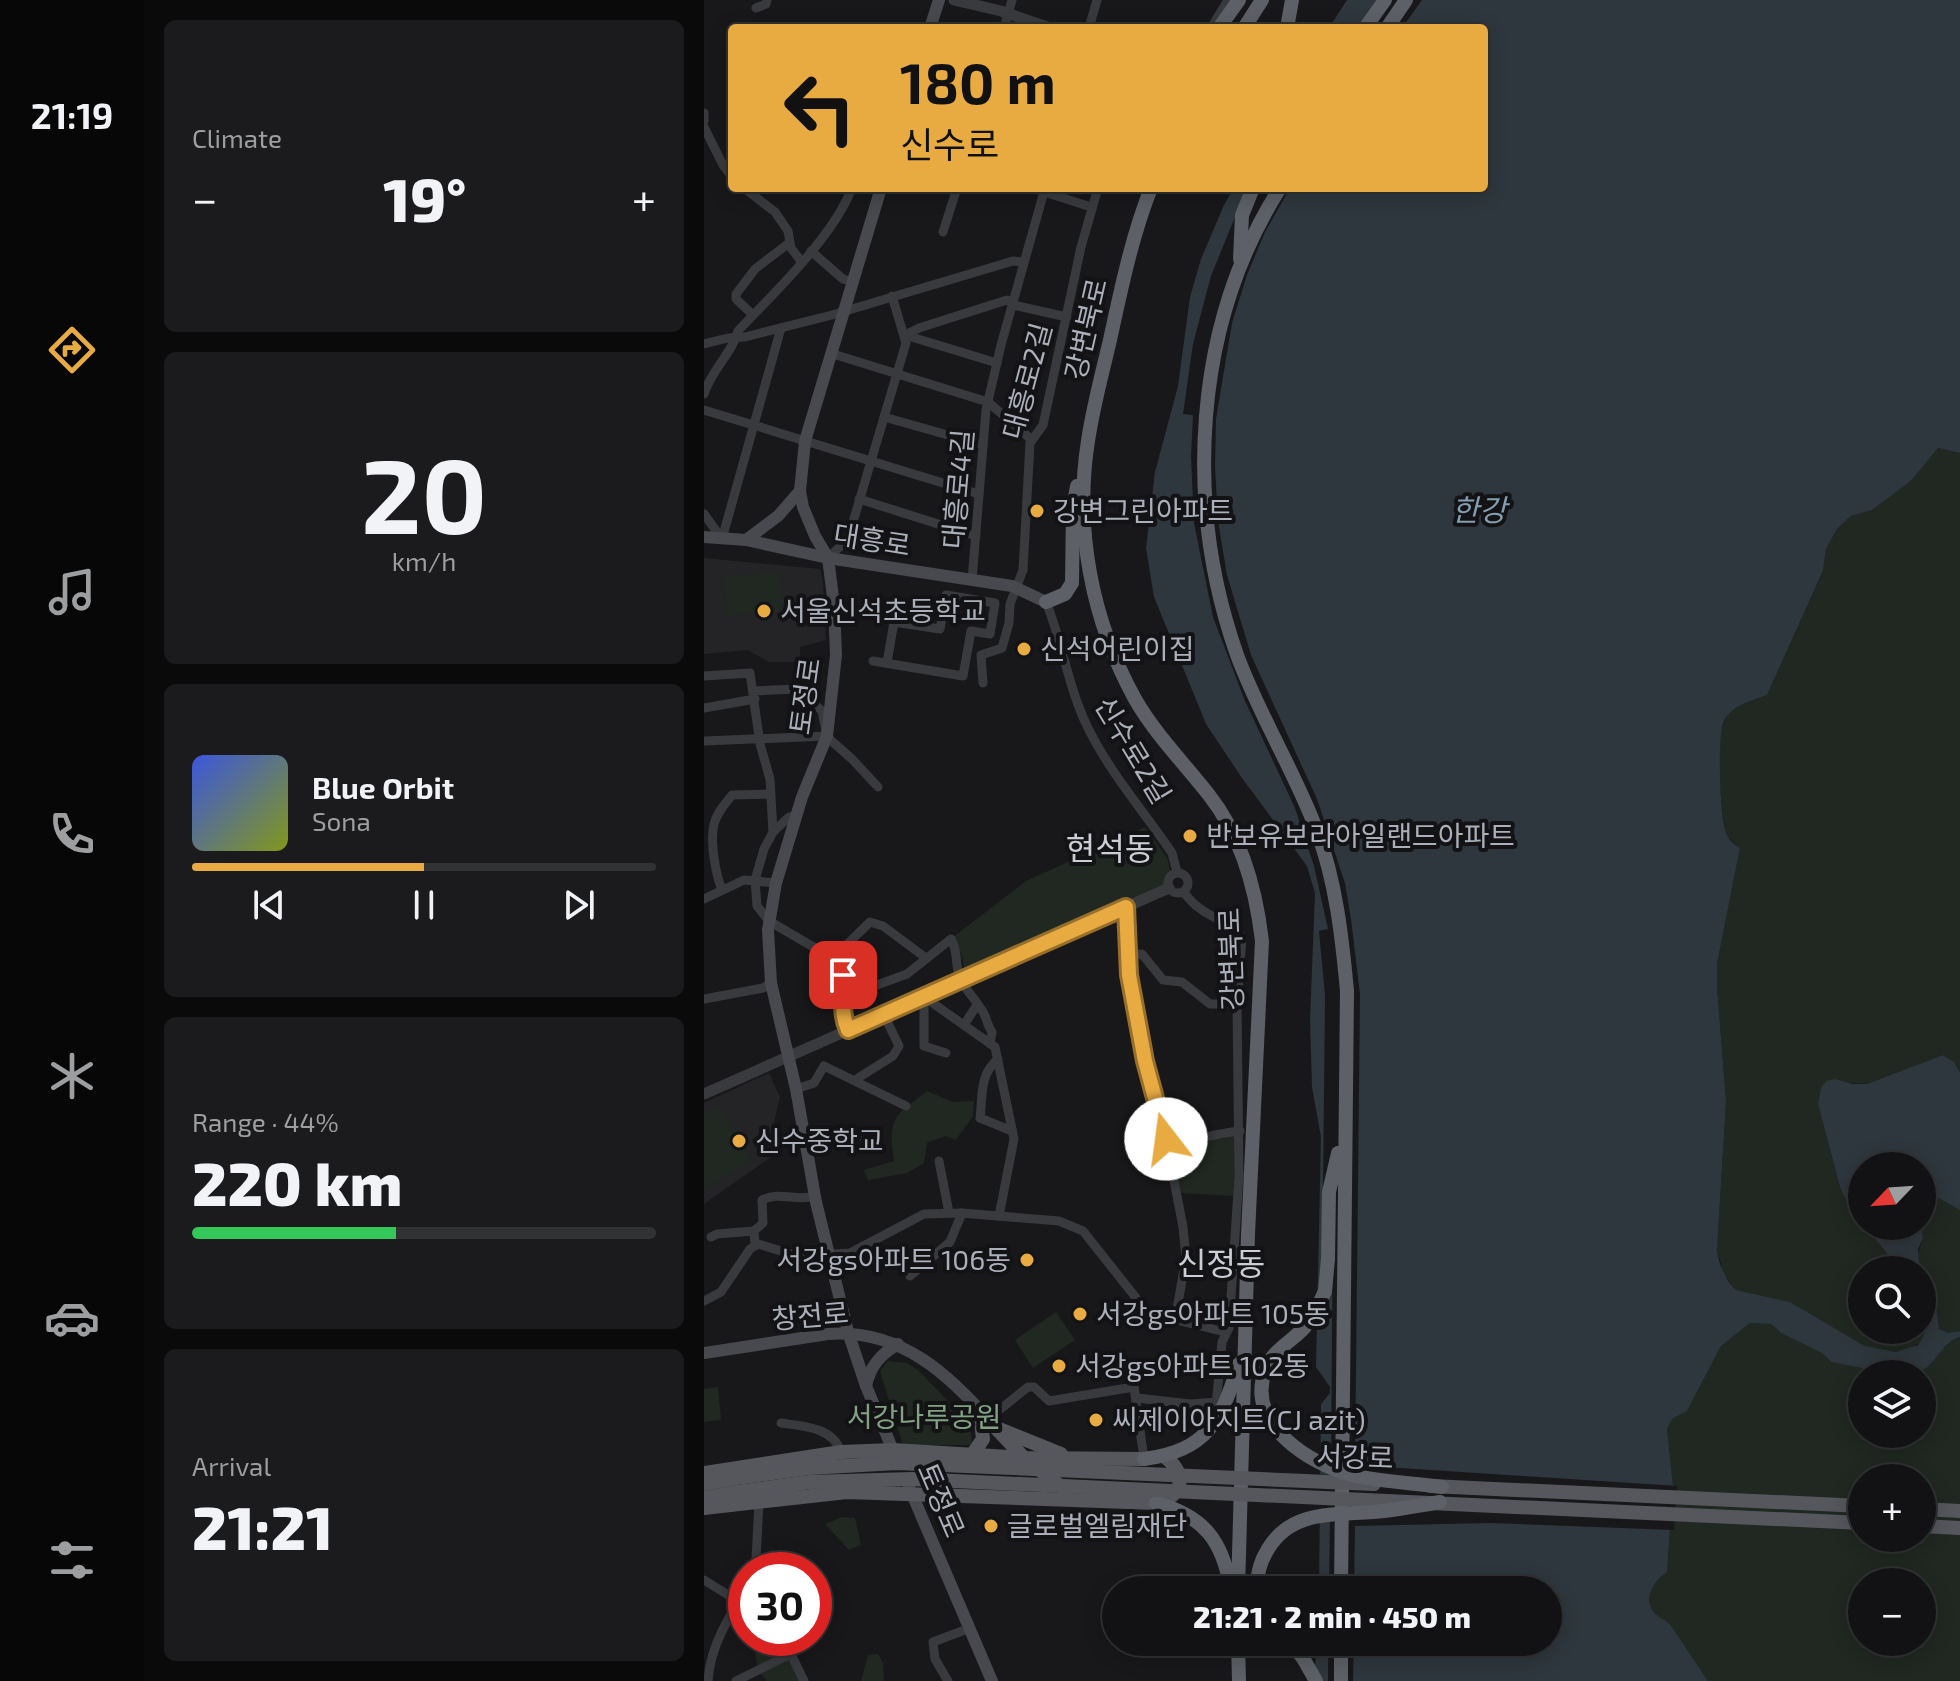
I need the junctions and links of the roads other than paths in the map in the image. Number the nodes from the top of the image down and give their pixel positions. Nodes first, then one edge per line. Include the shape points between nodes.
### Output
1 (767, 0) edge
2 (939, 0) edge
3 (954, 0) edge
4 (1012, 0) edge
5 (1097, 0) edge
6 (1228, 0) edge
7 (1239, 0) edge
8 (1262, 0) edge
9 (1292, 0) edge
10 (1385, 0) edge
11 (1406, 0) edge
12 (756, 8) dead end
13 (1008, 14) junction
14 (931, 24) edge
15 (1005, 24) edge
16 (1038, 24) edge
17 (1090, 24) edge
18 (1213, 24) edge
19 (1222, 24) edge
20 (1247, 24) edge
21 (1288, 24) edge
22 (1368, 24) edge
23 (1390, 24) edge
24 (704, 113) edge
25 (704, 121) edge
26 (704, 127) edge
27 (728, 172) edge
28 (749, 192) edge
29 (850, 192) edge
30 (880, 192) edge
31 (956, 192) edge
32 (1043, 192) edge
33 (1050, 192) edge
34 (1097, 192) edge
35 (1150, 192) edge
36 (1251, 192) edge
37 (1278, 192) edge
38 (1091, 207) junction
39 (943, 232) dead end
40 (789, 243) junction
41 (811, 251) junction
42 (801, 261) junction
43 (1024, 262) junction
44 (1240, 267) junction
45 (854, 282) junction
46 (892, 296) junction
47 (1013, 304) junction
48 (846, 309) junction
49 (753, 315) junction
50 (1067, 317) junction
51 (781, 328) junction
52 (905, 335) junction
53 (736, 338) junction
54 (704, 344) edge
55 (833, 354) junction
56 (997, 363) junction
57 (897, 372) junction
58 (704, 394) edge
59 (988, 402) junction
60 (704, 410) edge
61 (884, 417) junction
62 (754, 425) junction
63 (1032, 440) junction
64 (805, 441) junction
65 (983, 445) junction
66 (870, 461) junction
67 (1085, 471) junction
68 (800, 491) junction
69 (979, 494) junction
70 (859, 499) junction
71 (704, 514) edge
72 (976, 536) junction
73 (704, 537) edge
74 (722, 539) junction
75 (746, 540) junction
76 (828, 558) junction
77 (972, 580) junction
78 (1016, 587) junction
79 (1046, 602) junction
80 (873, 661) dead end
81 (887, 663) junction
82 (704, 676) edge
83 (983, 683) dead end
84 (754, 695) junction
85 (704, 708) edge
86 (827, 737) junction
87 (760, 738) junction
88 (704, 741) edge
89 (878, 787) dead end
90 (769, 794) junction
91 (796, 816) junction
92 (773, 832) junction
93 (1177, 872) junction
94 (755, 880) junction
95 (776, 883) junction
96 (1169, 888) junction
97 (722, 890) junction
98 (1183, 892) junction
99 (704, 899) edge
100 (1126, 907) junction
101 (769, 921) junction
102 (1128, 955) junction
103 (926, 958) junction
104 (831, 960) junction
105 (962, 980) junction
106 (771, 983) junction
107 (844, 997) junction
108 (924, 997) junction
109 (704, 999) edge
110 (1237, 1004) junction
111 (977, 1005) junction
112 (884, 1015) junction
113 (964, 1025) junction
114 (848, 1030) junction
115 (990, 1044) junction
116 (946, 1053) dead end
117 (789, 1056) junction
118 (998, 1059) junction
119 (855, 1080) junction
120 (796, 1089) junction
121 (704, 1094) edge
122 (906, 1106) dead end
123 (1344, 1127) junction
124 (1012, 1131) junction
125 (1240, 1131) junction
126 (805, 1134) junction
127 (868, 1136) dead end
128 (1167, 1146) junction
129 (939, 1161) dead end
130 (815, 1196) junction
131 (949, 1213) junction
132 (962, 1213) junction
133 (999, 1216) junction
134 (754, 1231) junction
135 (711, 1237) dead end
136 (755, 1246) junction
137 (828, 1253) junction
138 (910, 1276) dead end
139 (704, 1301) edge
140 (1175, 1321) junction
141 (848, 1332) junction
142 (1225, 1332) junction
143 (898, 1344) junction
144 (1244, 1348) junction
145 (704, 1353) edge
146 (866, 1386) junction
147 (1137, 1398) junction
148 (1217, 1402) junction
149 (988, 1419) junction
150 (781, 1423) dead end
151 (1185, 1449) junction
152 (893, 1450) junction
153 (841, 1452) junction
154 (972, 1455) junction
155 (1065, 1456) junction
156 (1164, 1456) junction
157 (1024, 1458) junction
158 (1144, 1459) junction
159 (704, 1473) edge
160 (704, 1484) edge
161 (736, 1485) junction
162 (1442, 1487) junction
163 (912, 1493) junction
164 (704, 1498) edge
165 (1084, 1500) junction
166 (759, 1502) junction
167 (1440, 1502) junction
168 (1156, 1503) junction
169 (1848, 1505) edge
170 (704, 1508) edge
171 (1936, 1510) edge
172 (1960, 1511) edge
173 (1848, 1522) edge
174 (1936, 1527) edge
175 (1960, 1528) edge
176 (756, 1552) edge
177 (1229, 1576) edge
178 (1238, 1576) edge
179 (1258, 1576) edge
180 (1341, 1576) edge
181 (704, 1580) edge
182 (728, 1595) edge
183 (728, 1622) edge
184 (970, 1628) junction
185 (787, 1656) edge
186 (792, 1656) edge
187 (1238, 1656) edge
188 (1301, 1656) edge
189 (1341, 1656) edge
190 (707, 1668) edge
191 (708, 1681) edge
192 (736, 1681) edge
193 (804, 1681) edge
194 (948, 1681) edge
195 (992, 1681) edge
196 (1239, 1681) edge
197 (1316, 1681) edge
198 (1341, 1681) edge

1 - 12 street
2 - 14 main road
3 - 13 street
4 - 13 street
5 - 17 street
6 - 18 street
7 - 19 highway
8 - 20 highway
9 - 21 highway
10 - 22 highway
11 - 23 highway
13 - 15 street
13 - 16 street
24 - 25 street
26 - 27 street
28 - 40 street via 775,212 788,231
29 - 41 street
30 - 45 main road, 토정로
31 - 39 street
32 - 43 street, 대흥로4길
33 - 38 street
34 - 38 street, 대흥로2길
35 - 67 highway, 강변북로 via 1115,318
36 - 44 highway via 1242,215
37 - 44 highway
38 - 50 street, 대흥로2길
40 - 42 street
40 - 49 street via 755,269 736,294
41 - 42 street
41 - 45 street
42 - 49 street
43 - 46 street
43 - 47 street, 대흥로4길
44 - 123 highway via 1215,346 1205,420 1203,483 1209,540 1237,654 1317,832 1333,883 1347,991
45 - 48 main road, 토정로
46 - 48 street
46 - 52 street
47 - 50 street
47 - 52 street via 1007,300
47 - 56 street, 대흥로4길
48 - 51 street
48 - 55 main road, 토정로
49 - 53 street
50 - 63 street, 대흥로2길 via 1043,425
51 - 53 street
51 - 62 street
52 - 56 street
52 - 57 street
53 - 54 street
53 - 58 street
55 - 57 street
55 - 64 main road, 토정로
56 - 59 street, 대흥로4길
57 - 59 street
57 - 61 street
59 - 63 street, 대흥로4길
59 - 65 street, 대흥로4길
60 - 62 street
61 - 65 street
61 - 66 street
62 - 64 street
62 - 74 street
63 - 78 street, 대흥로2길 via 1023,570
64 - 66 street
64 - 68 main road, 토정로
65 - 69 street, 대흥로4길
66 - 69 street
66 - 70 street
67 - 79 highway via 1073,510 1072,583 1065,594
67 - 144 highway, 강변북로 via 1083,513 1091,583 1111,646 1136,701 1231,830 1258,905 1262,941
68 - 75 main road
68 - 76 main road, 토정로
69 - 72 street, 대흥로4길
70 - 72 street
70 - 76 street via 848,539
71 - 74 street
72 - 77 street, 대흥로4길
73 - 74 main road, 대흥로
74 - 75 main road, 대흥로
75 - 76 main road, 대흥로
76 - 77 main road, 대흥로
76 - 86 main road, 토정로 via 836,655
77 - 78 main road, 대흥로
78 - 79 main road, 대흥로
78 - 83 street via 1002,648 981,655
79 - 93 street, 신수로2길 via 1089,730 1172,853
80 - 81 street
81 - 81 street via 963,676 971,631 990,634 995,603 946,595 940,629 894,622
82 - 84 street via 750,673
84 - 85 street
84 - 86 street via 798,689 822,711
84 - 87 street
86 - 87 street
86 - 89 street
86 - 91 main road, 토정로
87 - 88 street
87 - 90 street
90 - 92 street
90 - 97 street via 732,795 720,809 714,851
91 - 92 street
91 - 95 main road, 토정로
92 - 94 street
93 - 96 street via 1169,877
93 - 98 street via 1188,880
94 - 95 street
94 - 97 street
94 - 101 street via 757,906
95 - 101 main road, 토정로
96 - 98 street
96 - 100 street
97 - 99 street
98 - 110 street via 1196,907 1237,929 1242,938
100 - 102 street
100 - 105 street
101 - 104 street
101 - 106 main road, 토정로
102 - 110 street via 1142,954 1163,980 1182,982 1210,1004
102 - 128 street via 1145,1061
103 - 104 street via 870,922
103 - 105 street via 951,939
103 - 107 street via 907,974
104 - 107 street via 843,975
105 - 108 street
105 - 111 street
106 - 109 street
106 - 117 main road, 토정로
107 - 114 street via 841,1014
108 - 112 street
108 - 113 street
108 - 116 street via 924,1046
110 - 125 street
111 - 113 street
111 - 115 street via 992,1032
112 - 114 street
112 - 119 street via 899,1046 893,1056
113 - 115 street
114 - 117 street
115 - 118 street
117 - 120 main road, 토정로
117 - 121 street
118 - 124 street
118 - 124 street via 988,1067 982,1084 980,1118
119 - 120 street via 824,1066 814,1083
119 - 122 street
120 - 126 main road, 토정로
123 - 162 highway, bridge via 1329,1192 1325,1291 1305,1327 1267,1366 1264,1407 1278,1431 1310,1458 1346,1473
123 - 180 highway, bridge
124 - 133 street
125 - 128 street
125 - 142 street
126 - 127 street
126 - 130 main road, 토정로
128 - 140 street via 1186,1257
129 - 131 street
130 - 134 street via 773,1194 762,1200 763,1223
130 - 137 main road, 토정로
131 - 132 street
131 - 137 street via 924,1214 850,1253
132 - 133 street
132 - 138 street via 950,1242
133 - 140 street via 1059,1221 1083,1231 1148,1313
134 - 135 street
134 - 136 street
136 - 137 street via 798,1256
136 - 139 street via 721,1292
137 - 141 main road, 토정로
140 - 142 street
141 - 143 main road, 창전로
141 - 145 main road, 창전로
141 - 146 main road, 토정로
142 - 148 street
143 - 146 main road via 877,1360
143 - 149 main road, 창전로 via 942,1372
144 - 151 highway via 1220,1416
144 - 178 highway, 강변북로
146 - 152 main road, 토정로
147 - 148 street
147 - 149 street via 1134,1387 1127,1386 1049,1401 1028,1387
147 - 158 street
148 - 151 street via 1208,1423
149 - 154 main road
149 - 155 main road
149 - 157 main road
150 - 153 street via 824,1432
151 - 156 highway
152 - 153 main road
152 - 154 main road
152 - 163 main road, 토정로
153 - 159 main road
154 - 157 main road
155 - 157 main road
155 - 158 main road
156 - 158 highway
156 - 168 main road via 1179,1471 1178,1490 1171,1500
157 - 165 main road
160 - 161 main road, 서강로
161 - 162 main road, 서강로, bridge via 809,1468 897,1463
161 - 164 main road, 서강로
161 - 167 main road, 서강로, bridge via 912,1479
162 - 169 main road, 서강로, bridge
163 - 165 main road
163 - 166 main road via 847,1492
163 - 184 main road, 토정로
165 - 168 main road
166 - 170 main road
166 - 176 street
167 - 173 main road, 서강로, bridge
167 - 179 highway, bridge via 1319,1515 1291,1525 1270,1544
168 - 177 highway via 1195,1518 1210,1533
171 - 172 main road
174 - 175 main road
181 - 182 street
183 - 190 street
184 - 194 street via 933,1642 935,1659
184 - 195 main road, 토정로
185 - 192 street
186 - 193 street
187 - 196 highway
188 - 197 highway
189 - 198 highway
190 - 191 street

